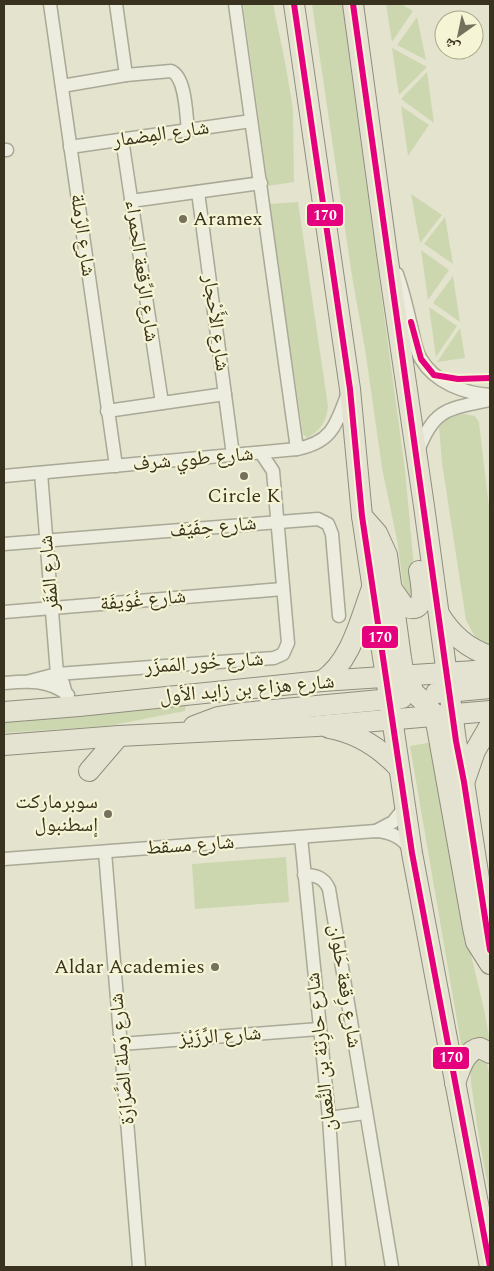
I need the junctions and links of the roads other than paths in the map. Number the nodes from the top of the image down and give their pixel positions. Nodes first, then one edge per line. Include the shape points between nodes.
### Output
1 (50, 4) edge
2 (116, 4) edge
3 (235, 4) edge
4 (294, 4) edge
5 (354, 4) edge
6 (126, 75) junction
7 (62, 86) junction
8 (251, 121) junction
9 (188, 130) junction
10 (122, 140) junction
11 (70, 147) junction
12 (260, 183) junction
13 (198, 192) junction
14 (132, 201) junction
15 (387, 254) junction
16 (350, 388) junction
17 (225, 394) junction
18 (490, 395) edge
19 (490, 400) edge
20 (162, 403) junction
21 (107, 411) junction
22 (297, 449) junction
23 (283, 451) junction
24 (262, 453) junction
25 (417, 454) junction
26 (233, 455) junction
27 (116, 466) junction
28 (273, 470) junction
29 (41, 473) junction
30 (4, 476) edge
31 (424, 506) junction
32 (278, 522) junction
33 (46, 540) junction
34 (4, 544) edge
35 (382, 588) junction
36 (283, 589) junction
37 (52, 608) junction
38 (4, 612) edge
39 (439, 614) junction
40 (339, 616) dead end
41 (490, 656) edge
42 (490, 670) edge
43 (57, 674) junction
44 (395, 677) junction
45 (30, 681) junction
46 (322, 681) junction
47 (448, 682) junction
48 (4, 683) edge
49 (490, 688) edge
50 (419, 695) junction
51 (73, 700) junction
52 (391, 709) junction
53 (490, 711) edge
54 (4, 712) edge
55 (444, 715) junction
56 (490, 725) edge
57 (318, 726) junction
58 (182, 733) junction
59 (119, 736) junction
60 (4, 745) edge
61 (399, 768) junction
62 (89, 771) dead end
63 (464, 782) junction
64 (405, 807) junction
65 (376, 831) junction
66 (301, 837) junction
67 (105, 852) junction
68 (412, 853) junction
69 (4, 859) edge
70 (304, 875) junction
71 (490, 950) edge
72 (490, 964) edge
73 (319, 1029) junction
74 (121, 1044) junction
75 (490, 1053) edge
76 (455, 1083) junction
77 (365, 1113) junction
78 (328, 1118) junction
79 (139, 1267) edge
80 (339, 1267) edge
81 (392, 1267) edge
82 (490, 1267) edge

1 - 7 street, شارع الرّملة
2 - 6 street
3 - 8 street
4 - 16 main road
5 - 15 main road
6 - 7 street
6 - 9 street via 167,70 175,73 182,84
7 - 11 street, شارع الرّملة
8 - 9 street, شارع المِضمار
8 - 12 street
9 - 10 street, شارع المِضمار
10 - 11 street, شارع المِضمار
10 - 14 street, شارع الرِّقعة الحمراء
11 - 21 street, شارع الرّملة
12 - 13 street
12 - 22 street
13 - 14 street
13 - 17 street, شارع الأَحْجار
14 - 20 street, شارع الرِّقعة الحمراء
15 - 18 street via 402,289 421,359 434,375 449,385
15 - 25 main road
16 - 22 street, شارع طوي شرف via 328,435 319,443
16 - 35 main road via 362,516
17 - 20 street
17 - 26 street, شارع الأَحْجار
19 - 25 street via 443,412 429,426
20 - 21 street
21 - 27 street, شارع الرّملة
22 - 23 street, شارع طوي شرف
23 - 24 street, شارع طوي شرف
23 - 28 street
24 - 26 street, شارع طوي شرف
24 - 28 street, شارع خُور المَمزَر
25 - 31 main road
26 - 27 street, شارع طوي شرف
27 - 29 street, شارع طوي شرف
28 - 32 street, شارع خُور المَمزَر
29 - 30 street, شارع طوي شرف
29 - 33 street, شارع المَقَر
31 - 35 main road via 417,548 423,592 421,602 413,608 404,606
31 - 39 main road
32 - 33 street, شارع حِفَيّف
32 - 36 street, شارع خُور المَمزَر
32 - 40 street, شارع حِفَيّف via 318,519 328,524 332,534
33 - 34 street, شارع حِفَيّف
33 - 37 street, شارع المَقَر
35 - 44 main road
35 - 46 main road via 344,660
36 - 37 street, شارع غُوَيفَة
36 - 43 street, شارع خُور المَمزَر via 288,642 279,657
37 - 38 street, شارع غُوَيفَة
37 - 43 street, شارع المَقَر
39 - 41 main road via 461,641
39 - 47 main road
42 - 47 main road, شارع هزاع بن زايد الأول
43 - 45 street, شارع خُور المَمزَر
43 - 51 street, شارع المَقَر
44 - 46 main road, شارع هزاع بن زايد الأول
44 - 47 main road, شارع هزاع بن زايد الأول
44 - 50 main road
44 - 52 main road
45 - 48 street
45 - 51 street via 50,684
46 - 51 main road, شارع هزاع بن زايد الأول
47 - 49 main road
47 - 50 main road via 433,684
47 - 55 main road
50 - 52 main road via 407,706
50 - 55 main road
51 - 54 main road, شارع هزاع بن زايد الأول
52 - 55 main road, شارع هزاع بن زايد الأول
52 - 57 main road, شارع هزاع بن زايد الأول
52 - 58 main road via 242,713 201,723
52 - 61 main road
53 - 55 main road, شارع هزاع بن زايد الأول
55 - 63 main road
55 - 72 main road via 472,928 476,942
56 - 63 main road via 475,751
57 - 58 main road, شارع هزاع بن زايد الأول
57 - 61 main road via 354,735 382,751
58 - 59 main road, شارع هزاع بن زايد الأول
59 - 60 main road, شارع هزاع بن زايد الأول
59 - 62 main road
61 - 64 main road
63 - 71 main road
64 - 65 street, شارع مسقط via 393,822
64 - 68 main road
65 - 66 street, شارع مسقط
65 - 68 street, شارع مسقط via 401,838
66 - 67 street, شارع مسقط
66 - 70 street, شارع حارِثة بن النُّعمان
67 - 69 street, شارع مسقط
67 - 74 street, شارع رَملة الصَّرَارَة
68 - 76 main road
70 - 73 street, شارع حارِثة بن النُّعمان
70 - 77 street, شارع رِقعة حَلوان via 319,877 329,888
73 - 74 street, شارع الرِّزَيْز
73 - 78 street, شارع حارِثة بن النُّعمان
74 - 79 street, شارع رَملة الصَّرَارَة
75 - 76 main road via 480,1048 471,1051
76 - 82 main road
77 - 78 street
77 - 81 street, شارع رِقعة حَلوان
78 - 80 street, شارع حارِثة بن النُّعمان

